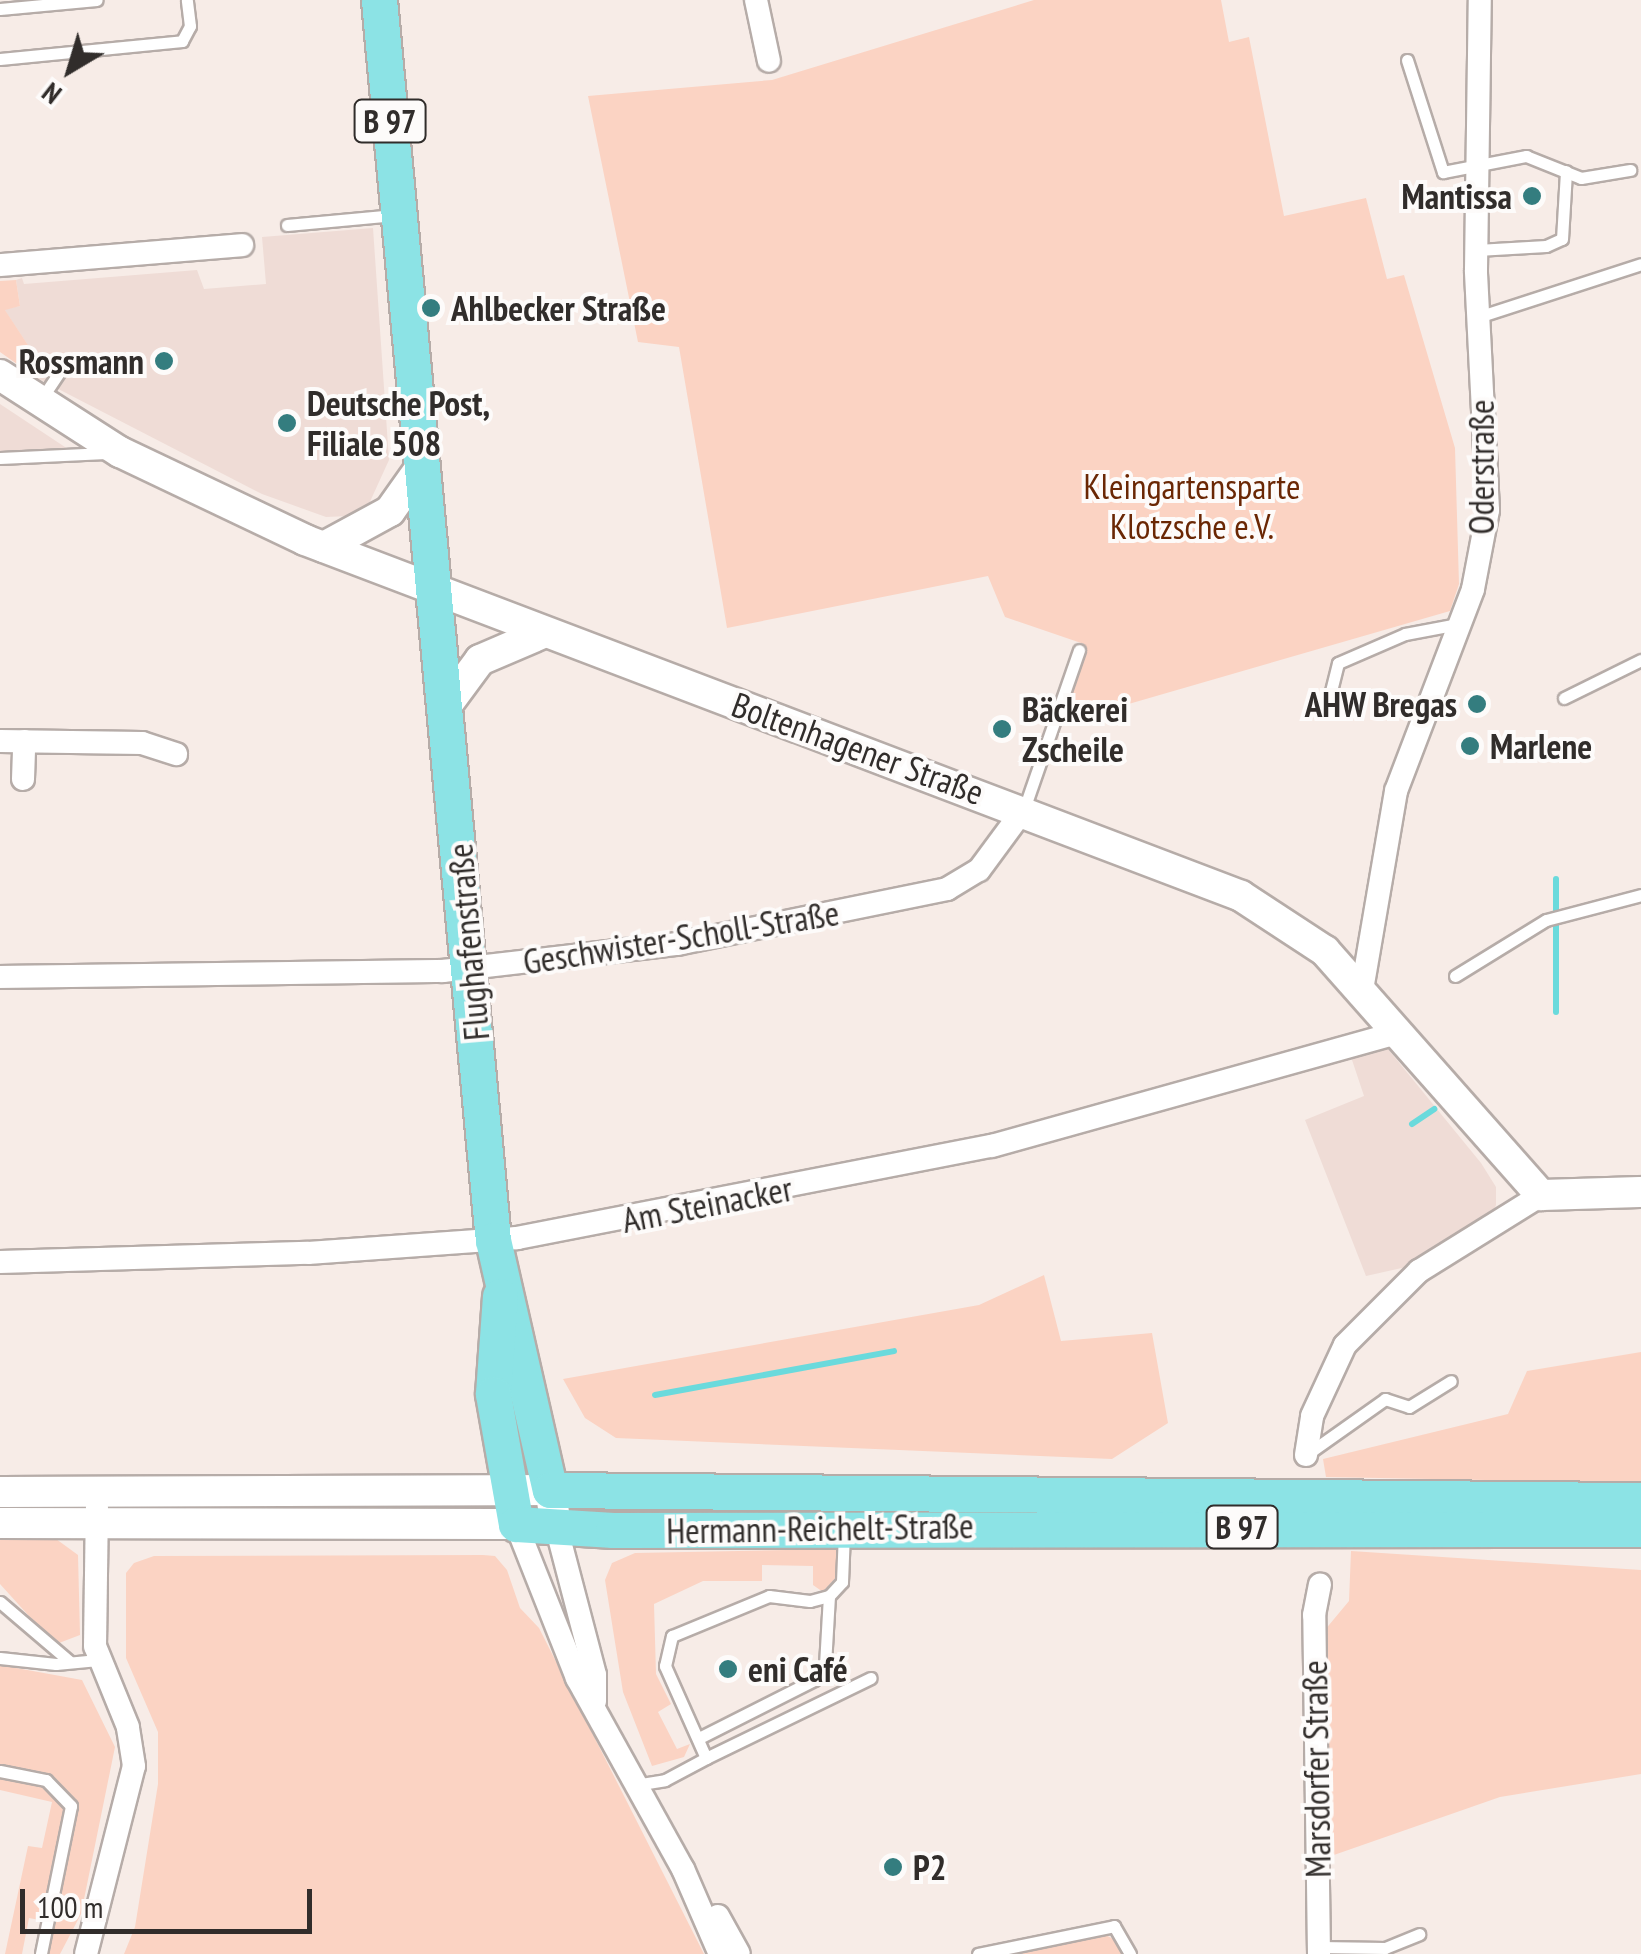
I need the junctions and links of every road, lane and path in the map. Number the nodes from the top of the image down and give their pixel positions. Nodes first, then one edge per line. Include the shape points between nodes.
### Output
1 (97, 0) edge
2 (188, 0) edge
3 (379, 0) edge
4 (756, 0) edge
5 (1480, 0) edge
6 (0, 8) edge
7 (0, 58) edge
8 (1406, 60) dead end
9 (769, 61) dead end
10 (1481, 167) junction
11 (1630, 170) dead end
12 (1566, 171) junction
13 (399, 215) junction
14 (287, 225) dead end
15 (242, 246) dead end
16 (1476, 250) junction
17 (1641, 264) edge
18 (0, 265) edge
19 (1478, 317) junction
20 (66, 362) dead end
21 (0, 375) edge
22 (39, 401) junction
23 (120, 452) junction
24 (0, 458) edge
25 (419, 470) junction
26 (324, 547) junction
27 (430, 590) junction
28 (1458, 624) junction
29 (544, 633) junction
30 (1079, 650) dead end
31 (1641, 660) edge
32 (1564, 698) dead end
33 (1328, 703) dead end
34 (446, 706) junction
35 (12, 741) edge
36 (176, 754) dead end
37 (23, 778) dead end
38 (1024, 809) junction
39 (1641, 895) edge
40 (470, 968) junction
41 (1456, 976) dead end
42 (0, 977) edge
43 (1362, 990) junction
44 (1396, 1032) junction
45 (1641, 1192) edge
46 (1541, 1195) junction
47 (493, 1240) junction
48 (0, 1262) edge
49 (500, 1295) junction
50 (1451, 1381) dead end
51 (1306, 1455) joint
52 (550, 1490) junction
53 (0, 1492) edge
54 (1641, 1500) edge
55 (97, 1507) junction
56 (512, 1507) junction
57 (0, 1523) edge
58 (556, 1526) junction
59 (844, 1526) junction
60 (1641, 1529) edge
61 (1320, 1585) dead end
62 (829, 1596) junction
63 (0, 1602) edge
64 (0, 1658) edge
65 (98, 1660) junction
66 (70, 1661) junction
67 (871, 1678) dead end
68 (594, 1701) junction
69 (701, 1737) junction
70 (706, 1758) junction
71 (0, 1771) edge
72 (635, 1785) junction
73 (683, 1869) junction
74 (1419, 1934) dead end
75 (1319, 1950) edge
76 (42, 1954) edge
77 (86, 1954) edge
78 (720, 1954) edge
79 (739, 1954) edge
80 (978, 1954) edge
81 (1130, 1954) edge

1 - 6 lane
2 - 7 lane via 190,26 182,41
3 - 13 main road, B 97
4 - 9 street
5 - 10 street, Oderstraße
8 - 10 lane via 1443,172
10 - 12 lane via 1538,156
10 - 16 street, Oderstraße
11 - 12 lane via 1592,178
12 - 16 lane via 1562,239
13 - 14 lane
13 - 25 main road, B 97
15 - 18 street
16 - 19 street, Oderstraße
17 - 19 lane via 1624,275
19 - 28 street, Oderstraße via 1488,510 1474,589
20 - 22 lane
21 - 22 street, Boltenhagener Straße
22 - 23 street, Boltenhagener Straße
23 - 24 lane
23 - 26 street, Boltenhagener Straße
25 - 26 street via 390,511
25 - 27 main road, B 97
26 - 27 street, Boltenhagener Straße
27 - 29 street, Boltenhagener Straße
27 - 34 main road, Flughafenstraße / B 97
28 - 33 lane via 1405,634 1338,663
28 - 43 street, Oderstraße via 1396,791
29 - 34 street via 480,660
29 - 38 street, Boltenhagener Straße
30 - 38 lane
31 - 32 lane
34 - 40 main road, Flughafenstraße / B 97
35 - 36 street via 142,743
35 - 37 street
38 - 40 street, Geschwister-Scholl-Straße via 979,870 947,890 677,944
38 - 43 street, Boltenhagener Straße via 1286,919
39 - 41 lane via 1546,920
40 - 42 street, Geschwister-Scholl-Straße via 241,978
40 - 47 main road, Flughafenstraße / B 97
43 - 44 street, Boltenhagener Straße
44 - 46 street, Boltenhagener Straße
44 - 47 street, Am Steinacker via 992,1146 668,1213
45 - 46 street
46 - 51 street via 1419,1271 1346,1345 1312,1416
47 - 48 street, Am Steinacker
47 - 49 main road, Flughafenstraße / B 97
49 - 52 main road, Flughafenstraße / B 97 via 516,1334
49 - 56 main road, Flughafenstraße / B 97 via 493,1394
50 - 51 lane via 1409,1407 1385,1399
52 - 54 main road, Hermann-Reichelt-Straße / B 97
52 - 56 street, Hermann-Reichelt-Straße / B 97
52 - 58 street, Flughafenstraße
53 - 55 street, Hermann-Reichelt-Straße
55 - 56 street, Hermann-Reichelt-Straße
55 - 57 street, Hermann-Reichelt-Straße
55 - 65 street
56 - 58 main road, Hermann-Reichelt-Straße / B 97
56 - 68 street, Flughafenstraße via 577,1678
58 - 59 main road, Hermann-Reichelt-Straße / B 97
58 - 68 street, Flughafenstraße via 595,1675
59 - 60 main road, Hermann-Reichelt-Straße / B 97
59 - 62 lane via 842,1582
61 - 75 street, Marsdorfer Straße via 1314,1615
62 - 69 lane via 825,1665 814,1680
62 - 69 lane via 810,1602 769,1596 672,1636 665,1666
63 - 66 lane
64 - 66 lane
65 - 66 lane
65 - 77 street via 128,1726 134,1766
67 - 70 lane
68 - 72 street, Flughafenstraße
69 - 70 lane
70 - 72 lane via 665,1780
71 - 76 lane via 46,1780 71,1806
72 - 73 street, Flughafenstraße
73 - 78 street, Flughafenstraße
73 - 79 street, Flughafenstraße
74 - 75 lane via 1385,1948
80 - 81 lane via 1114,1926

